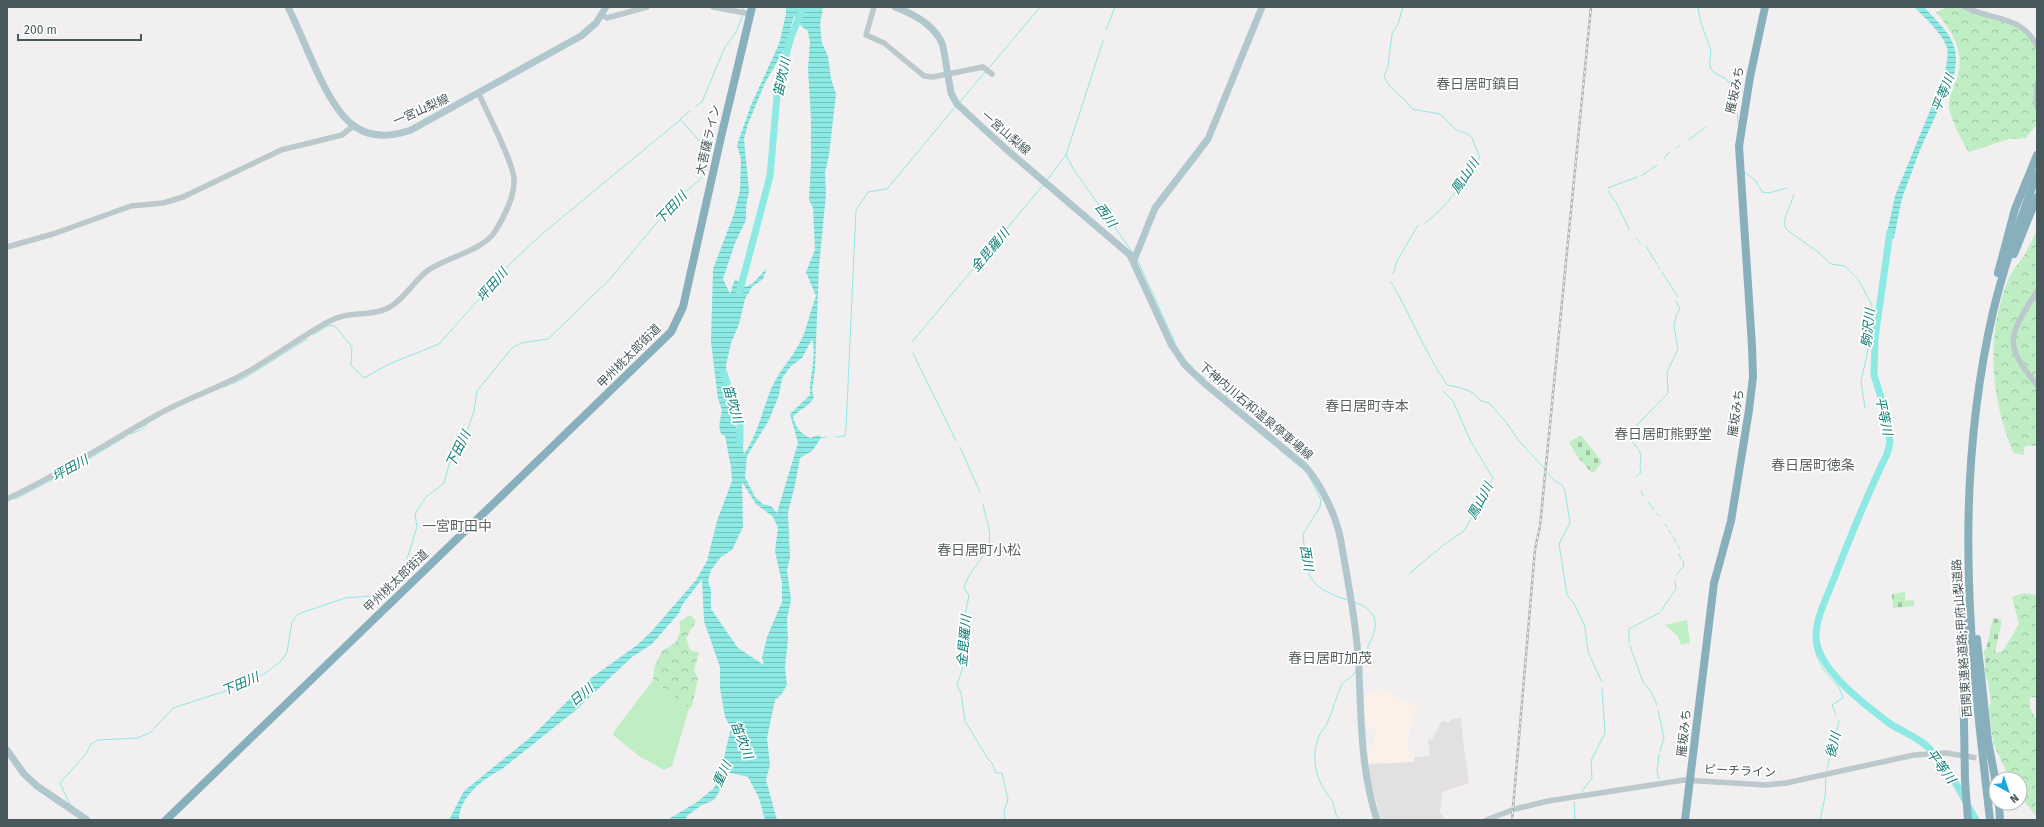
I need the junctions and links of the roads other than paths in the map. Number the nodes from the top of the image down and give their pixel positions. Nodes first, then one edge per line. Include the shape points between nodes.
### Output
1 (288, 7) edge
2 (606, 7) edge
3 (647, 7) edge
4 (713, 7) edge
5 (874, 7) edge
6 (895, 7) edge
7 (1262, 7) edge
8 (1765, 7) edge
9 (1965, 7) edge
10 (747, 11) edge
11 (602, 15) junction
12 (2037, 46) edge
13 (989, 72) dead end
14 (948, 74) junction
15 (2037, 84) edge
16 (479, 94) junction
17 (2037, 107) edge
18 (353, 126) junction
19 (2037, 155) edge
20 (2037, 174) edge
21 (2037, 198) edge
22 (2023, 211) junction
23 (7, 247) edge
24 (1135, 257) junction
25 (2037, 291) edge
26 (676, 324) joint
27 (1986, 347) junction
28 (2037, 385) edge
29 (7, 498) edge
30 (1968, 554) junction
31 (1969, 581) junction
32 (7, 750) edge
33 (1968, 756) junction
34 (1992, 771) edge
35 (1691, 780) junction
36 (87, 820) edge
37 (166, 820) edge
38 (1377, 820) edge
39 (1486, 820) edge
40 (1685, 820) edge
41 (1968, 820) edge
42 (1990, 820) edge

1 - 18 main road, 一宮山梨線 via 333,103
2 - 11 main road, 一宮山梨線
3 - 11 street via 607,18
4 - 10 street
5 - 14 street via 866,35 884,43 924,76
6 - 14 main road, 一宮山梨線 via 924,21 935,33 942,43
7 - 24 main road via 1208,139 1155,208
8 - 35 highway, 雁坂みち via 1739,146 1753,377 1733,515 1714,583
9 - 12 street via 2016,24 2025,29
10 - 26 highway, 大菩薩ライン via 683,307
11 - 16 main road, 一宮山梨線 via 581,36
13 - 14 street via 983,67
14 - 24 main road, 一宮山梨線 via 951,93 958,106
15 - 17 street
16 - 18 main road, 一宮山梨線 via 401,133 372,135
16 - 29 street via 509,162 514,180 500,224 488,240 430,269 388,308 377,312 347,314 327,322 245,374 157,415 66,468
18 - 23 street via 342,135 281,150 183,197 163,203 131,206 53,234
19 - 22 highway
20 - 22 highway, 西関東連絡道路;甲府山梨道路
21 - 22 highway
22 - 27 highway, 西関東連絡道路;甲府山梨道路 via 2000,287
22 - 27 highway via 2002,255
24 - 38 main road, 下神内川石和温泉停車場線 via 1171,344 1185,365 1305,466 1314,476 1340,532 1359,669 1364,762
25 - 28 street via 2019,320 2013,343 2018,361
26 - 37 highway, 甲州桃太郎街道 via 657,346
27 - 30 highway, 西関東連絡道路;甲府山梨道路 via 1975,422
30 - 31 highway, 西関東連絡道路;甲府山梨道路
30 - 33 highway via 1964,667
31 - 34 highway via 1989,759
31 - 42 highway, 西関東連絡道路;甲府山梨道路 via 1975,678
32 - 36 main road via 24,774 37,786
33 - 35 street, ピーチライン via 1906,756 1786,783 1766,785
33 - 41 highway via 1965,781
35 - 39 street, ピーチライン via 1548,801 1515,809
35 - 40 highway, 雁坂みち

